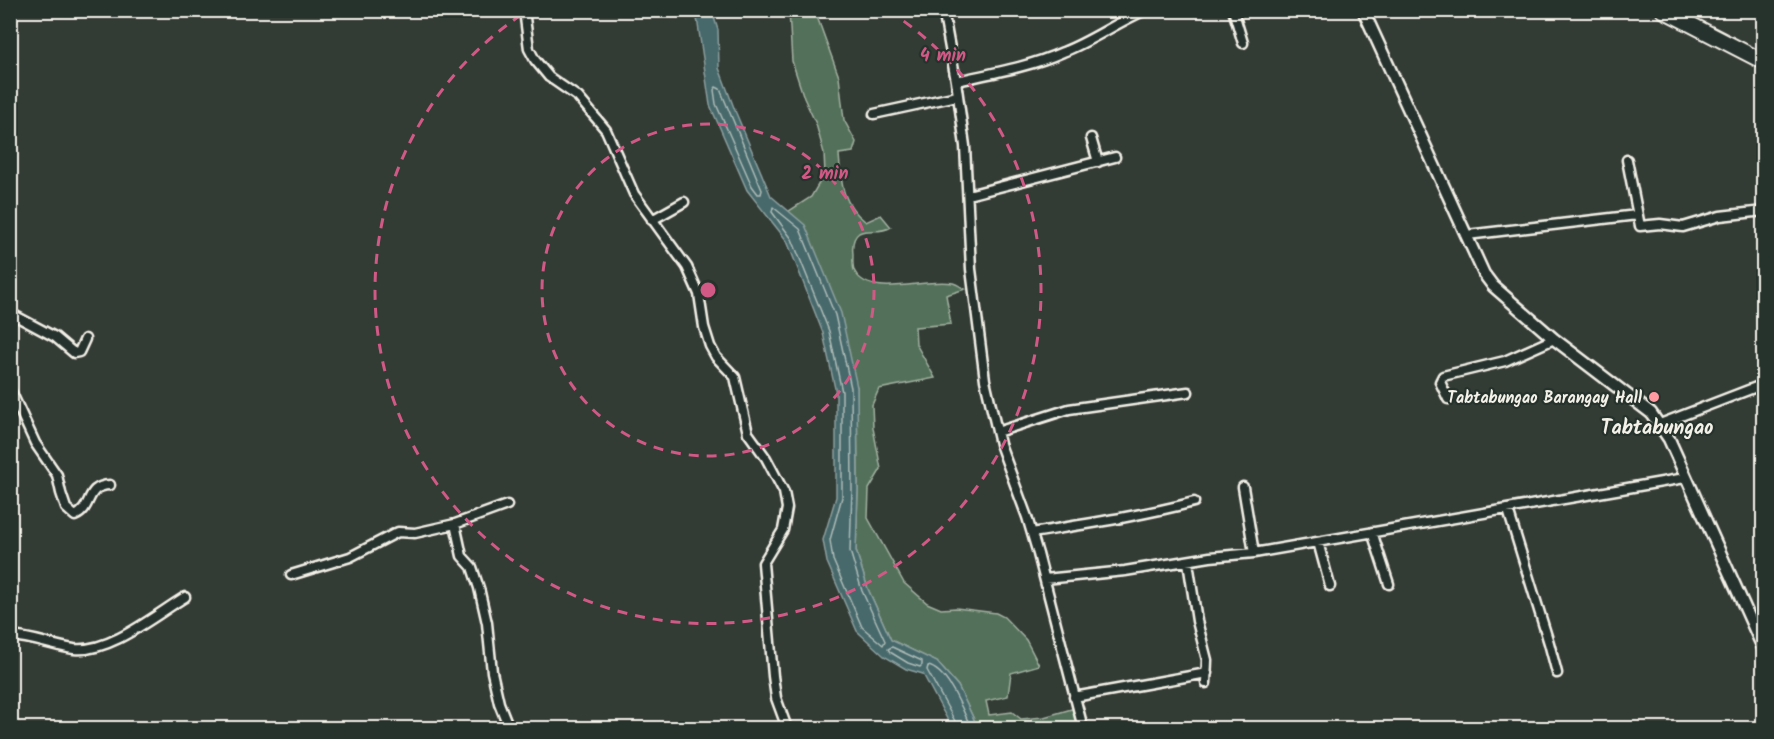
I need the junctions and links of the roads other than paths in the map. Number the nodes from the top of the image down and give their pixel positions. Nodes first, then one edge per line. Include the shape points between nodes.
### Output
1 (524, 10) edge
2 (943, 10) edge
3 (1146, 10) edge
4 (1233, 10) edge
5 (1363, 10) edge
6 (1663, 10) edge
7 (1679, 10) edge
8 (1243, 43) dead end
9 (1764, 55) edge
10 (1764, 62) edge
11 (956, 81) junction
12 (957, 96) junction
13 (874, 114) dead end
14 (1091, 138) dead end
15 (1115, 157) dead end
16 (1627, 160) dead end
17 (1098, 162) junction
18 (969, 195) junction
19 (684, 202) dead end
20 (1764, 211) edge
21 (1637, 215) junction
22 (652, 220) junction
23 (1467, 236) junction
24 (10, 313) edge
25 (85, 339) dead end
26 (1554, 339) junction
27 (1764, 384) edge
28 (10, 389) edge
29 (1188, 392) dead end
30 (1448, 399) dead end
31 (1660, 424) junction
32 (997, 432) junction
33 (1685, 478) junction
34 (110, 485) dead end
35 (1243, 487) dead end
36 (1194, 502) dead end
37 (507, 505) dead end
38 (1508, 510) junction
39 (455, 524) junction
40 (1372, 532) junction
41 (1032, 533) junction
42 (1318, 542) junction
43 (1254, 553) junction
44 (1188, 562) junction
45 (291, 575) dead end
46 (1045, 579) junction
47 (1389, 584) dead end
48 (1330, 586) dead end
49 (185, 597) dead end
50 (10, 636) edge
51 (1764, 650) edge
52 (1557, 673) dead end
53 (1074, 696) junction
54 (509, 729) edge
55 (787, 729) edge
56 (1083, 729) edge

1 - 22 street via 532,54 549,77 578,98 606,130 634,194
2 - 11 street
3 - 11 street via 1056,55
4 - 8 street
5 - 23 street
6 - 10 main road
7 - 9 main road
11 - 12 street
12 - 13 street
12 - 18 street
14 - 17 street
15 - 17 street
16 - 21 street
17 - 18 street
18 - 32 street via 977,322
19 - 22 street
20 - 21 street via 1720,216 1683,227 1640,226
21 - 23 street
22 - 55 street via 692,277 710,346 735,377 748,433 776,476 787,503 783,530 763,563 776,698
23 - 26 street via 1493,286
24 - 25 street via 55,337 74,353 79,352
26 - 30 street via 1505,361 1443,376 1440,382
26 - 31 street
27 - 31 street
28 - 34 street via 35,443 57,475 70,513 81,513 92,492
29 - 32 street via 1069,409
31 - 33 street
32 - 41 street
33 - 38 street
33 - 51 street
35 - 43 street
36 - 41 street
37 - 39 street
38 - 40 street
38 - 52 street
39 - 45 street via 415,533 398,532 350,557
39 - 54 street via 462,556 472,567 479,588 492,672
40 - 42 street
40 - 47 street
41 - 46 street
42 - 43 street
42 - 48 street
43 - 44 street
44 - 46 street
44 - 53 street via 1208,660 1206,678
46 - 53 street
49 - 50 street via 116,641 93,648 77,649
53 - 56 street

